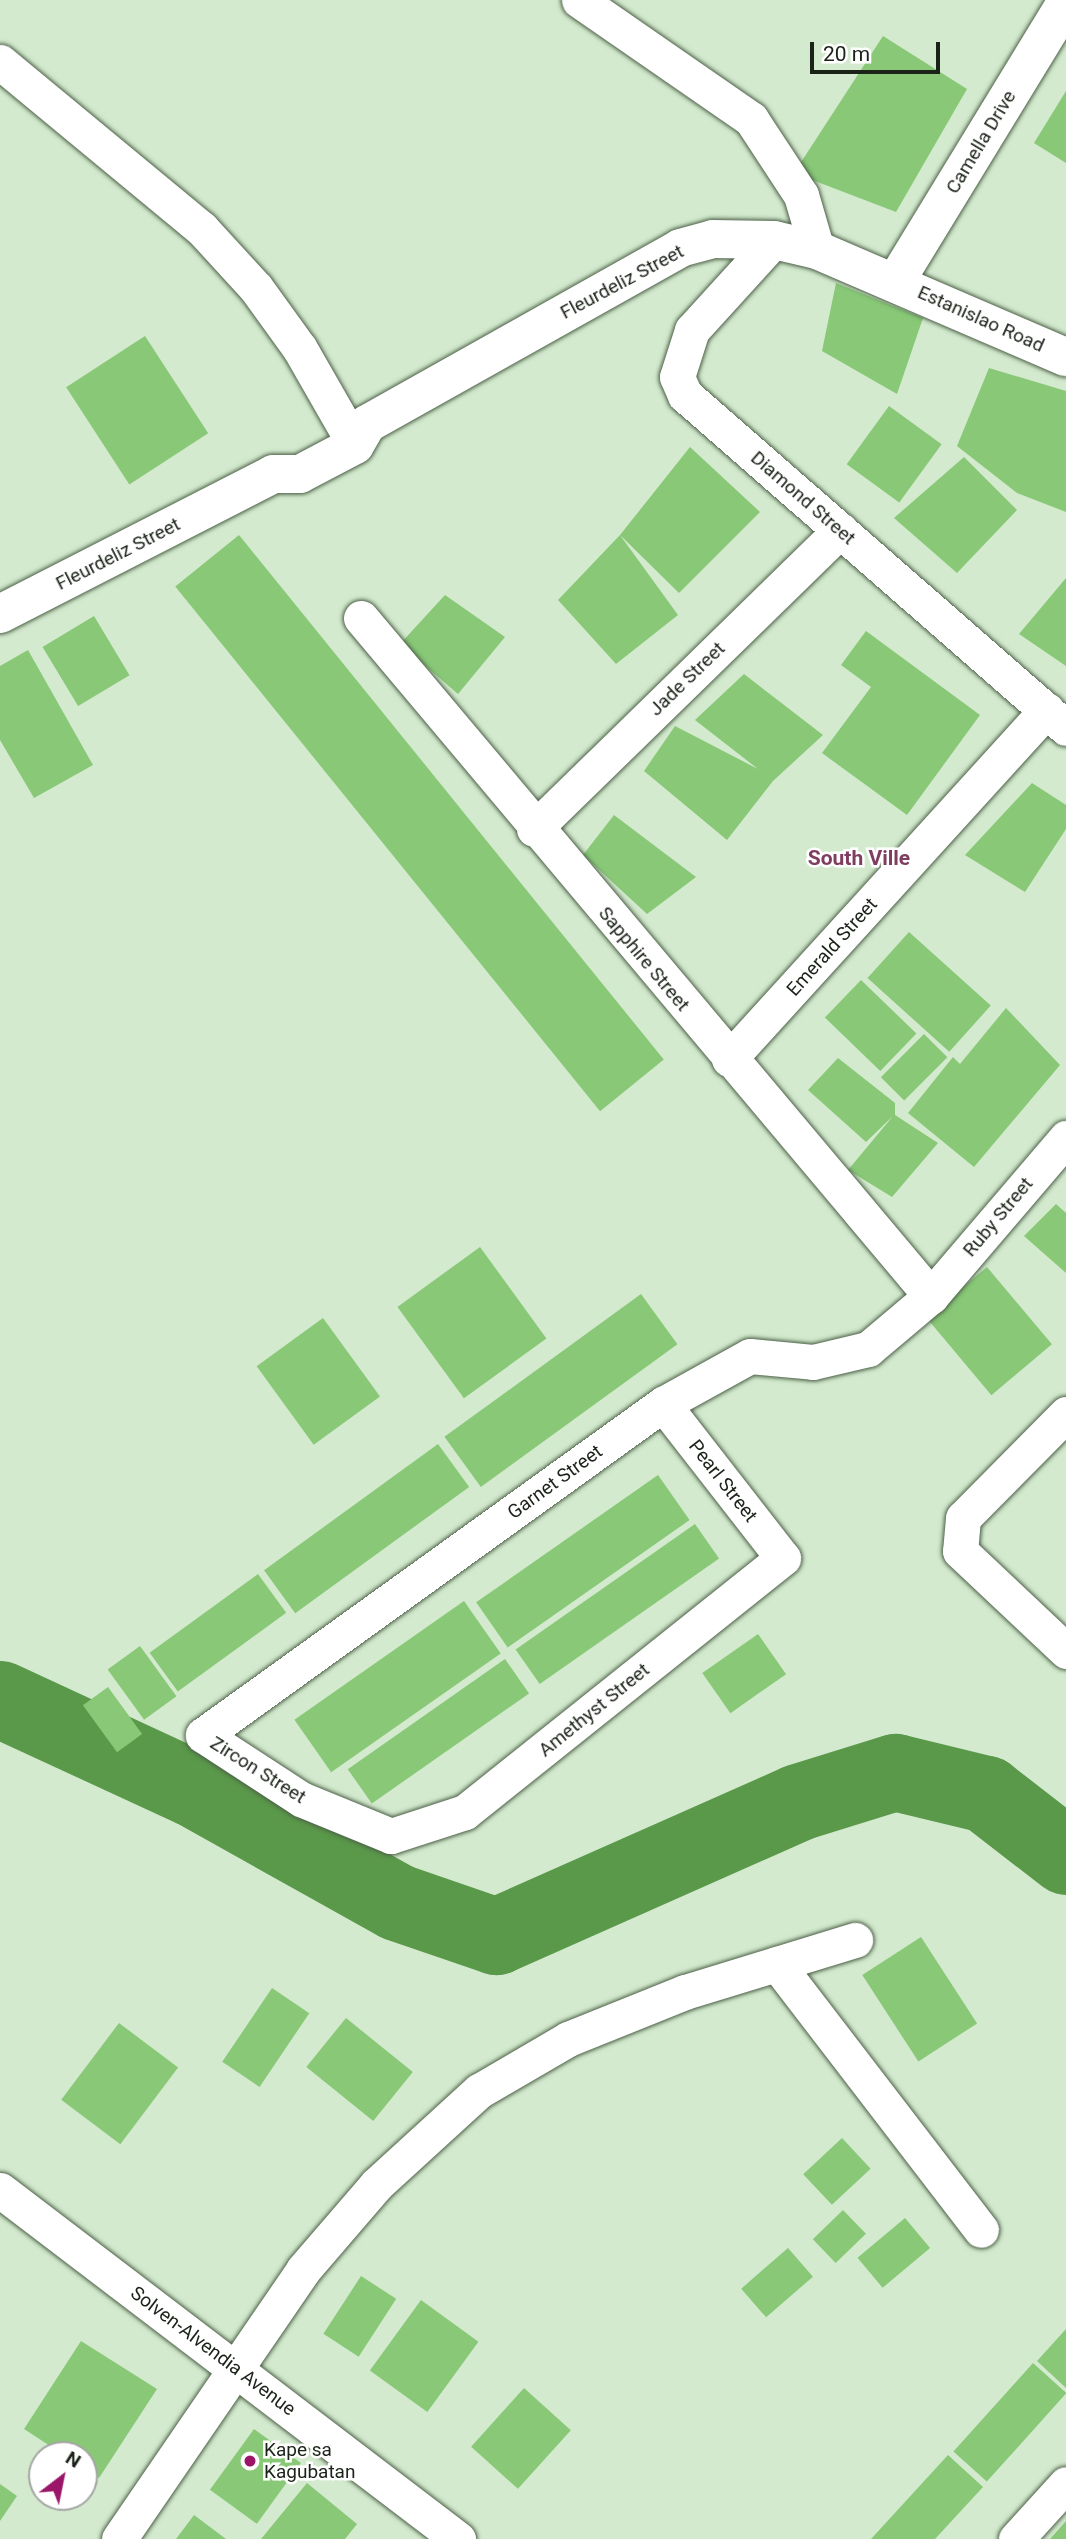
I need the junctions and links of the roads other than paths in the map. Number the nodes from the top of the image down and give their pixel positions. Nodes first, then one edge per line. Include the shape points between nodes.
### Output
1 (579, 0) edge
2 (1066, 3) edge
3 (0, 61) edge
4 (774, 240) junction
5 (817, 250) junction
6 (896, 281) junction
7 (1066, 357) edge
8 (354, 430) junction
9 (840, 530) junction
10 (0, 614) edge
11 (360, 618) dead end
12 (1057, 719) edge
13 (534, 828) junction
14 (729, 1059) junction
15 (1066, 1138) edge
16 (931, 1296) junction
17 (663, 1404) junction
18 (1066, 1414) edge
19 (783, 1558) joint
20 (1066, 1651) edge
21 (203, 1735) joint
22 (391, 1836) joint
23 (855, 1940) dead end
24 (777, 1964) junction
25 (0, 2190) edge
26 (981, 2230) dead end
27 (239, 2370) junction
28 (1066, 2484) edge
29 (119, 2539) edge
30 (458, 2539) edge
31 (1016, 2539) edge

1 - 5 street via 751,119 801,195
2 - 6 street, Camella Drive
3 - 8 street via 201,229 256,288
4 - 5 street, Fleurdeliz Street
4 - 8 street, Fleurdeliz Street via 712,239 680,248
4 - 9 street, Diamond Street via 692,330 677,377 685,395
5 - 6 street, Fleurdeliz Street
6 - 7 street, Estanislao Road
8 - 10 street, Fleurdeliz Street via 300,474 273,474
9 - 12 street, Diamond Street
9 - 13 street, Jade Street
11 - 13 street, Sapphire Street
12 - 14 street, Emerald Street
13 - 14 street, Sapphire Street
14 - 16 street, Sapphire Street
15 - 16 street, Ruby Street
16 - 17 street, Garnet Street via 868,1349 813,1362 750,1356
17 - 19 street, Pearl Street
17 - 21 street, Garnet Street
18 - 20 street via 963,1518 960,1551
19 - 22 street, Amethyst Street via 466,1812
21 - 22 street, Zircon Street via 301,1798
23 - 24 street
24 - 26 street
24 - 27 street via 685,1992 568,2039 479,2091 377,2185 320,2251
25 - 27 street, Solven-Alvendia Avenue
27 - 29 street
27 - 30 street, Solven-Alvendia Avenue
28 - 31 street

